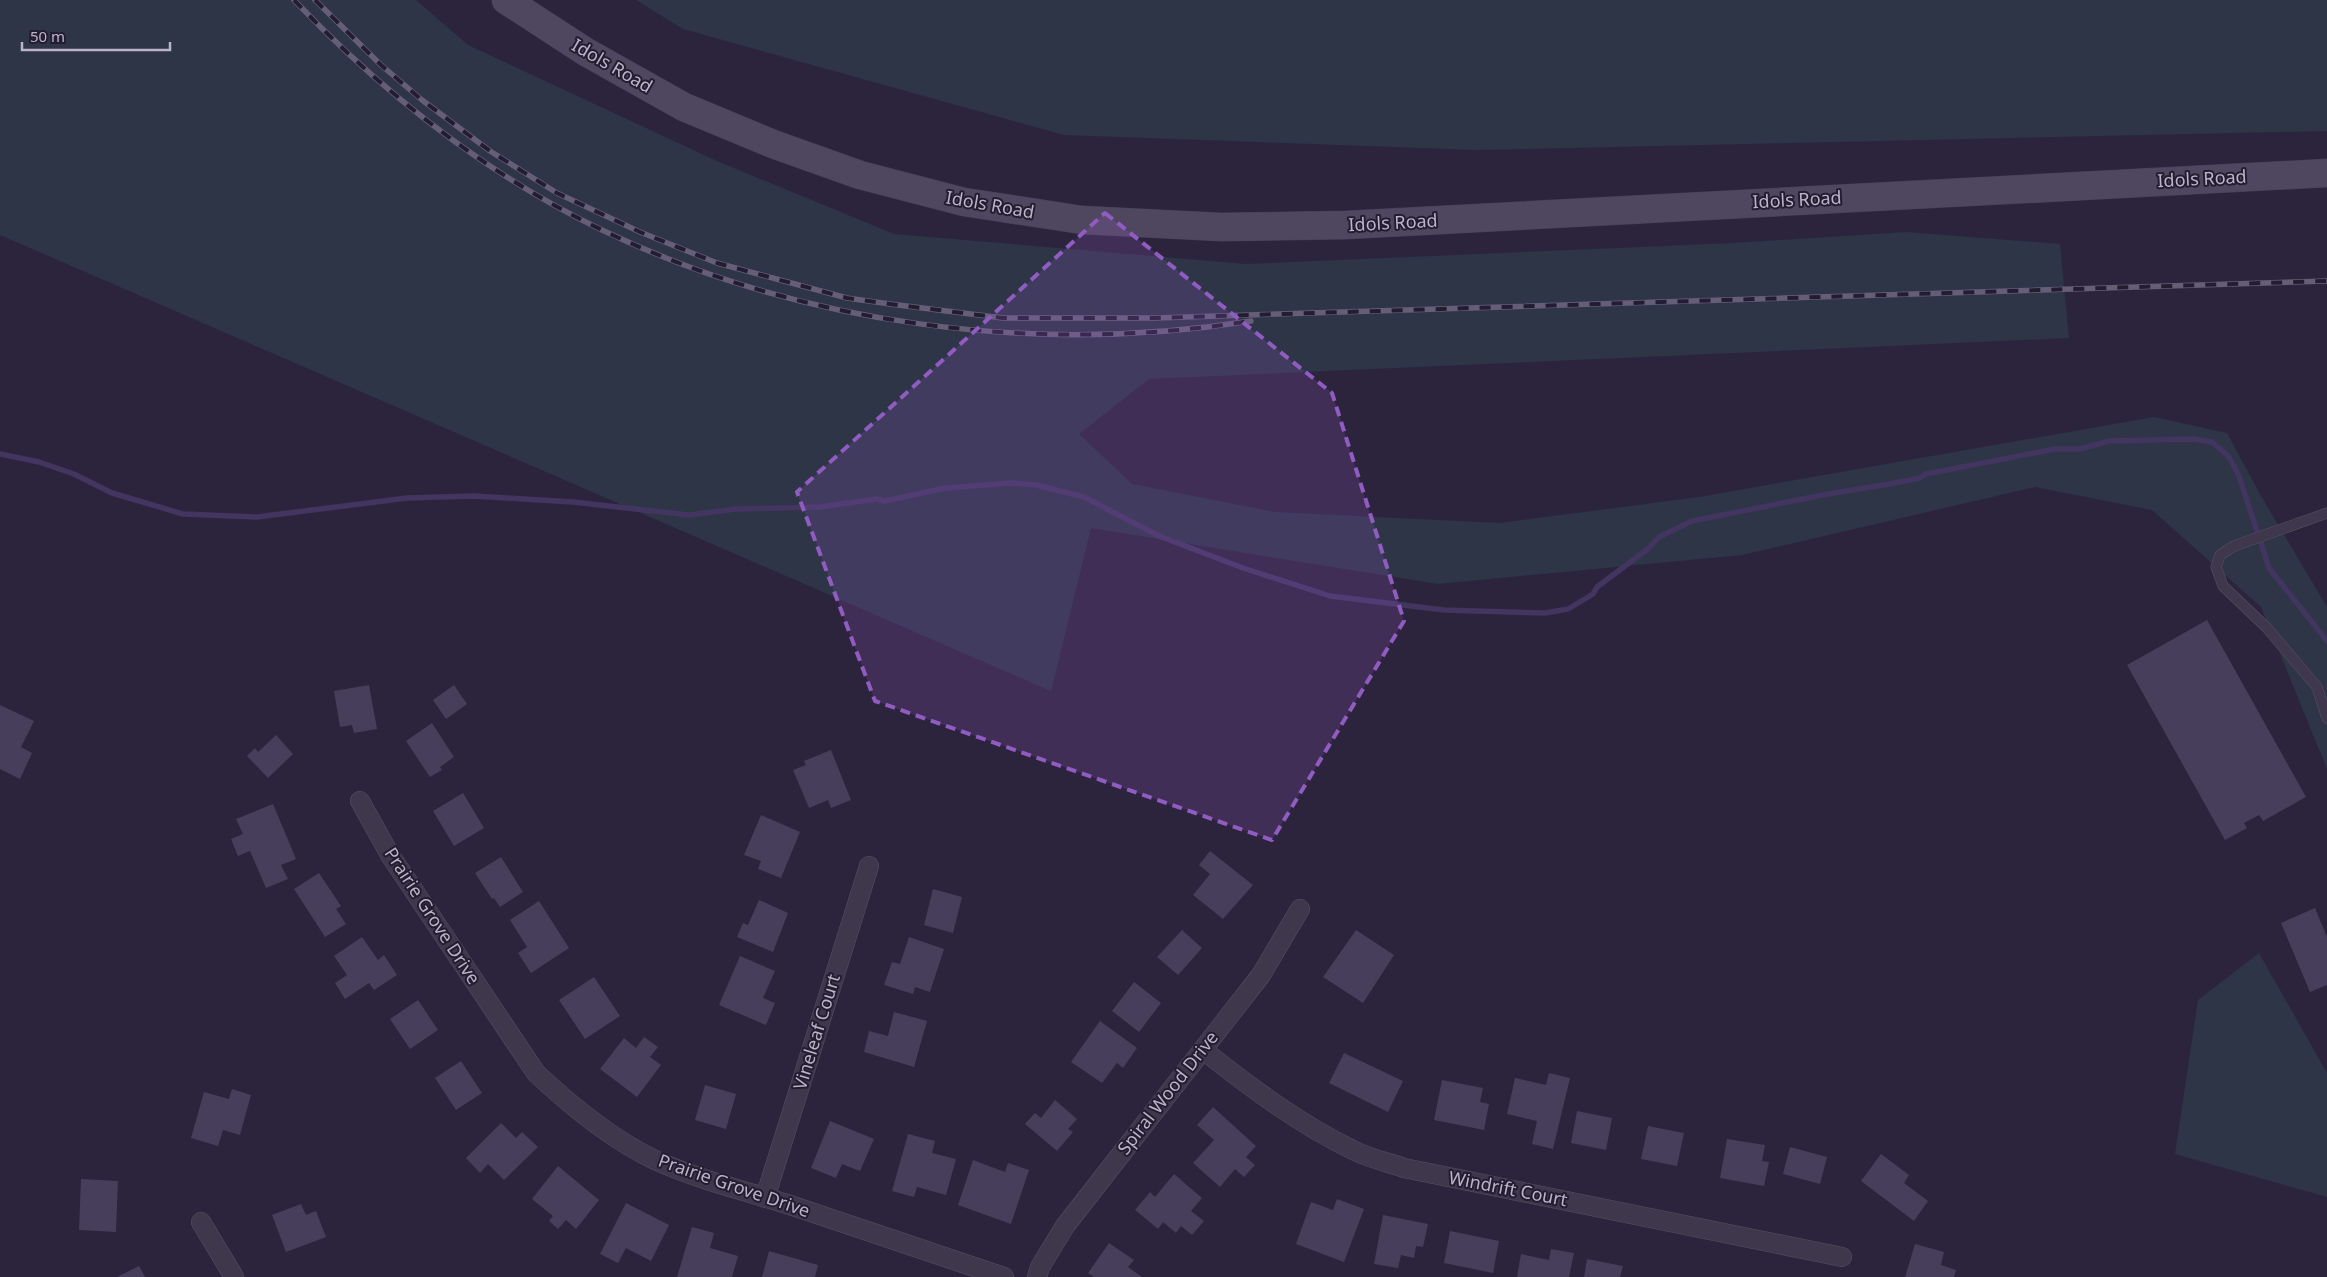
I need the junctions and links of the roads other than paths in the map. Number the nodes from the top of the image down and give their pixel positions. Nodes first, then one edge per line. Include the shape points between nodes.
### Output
1 (506, 0) edge
2 (2327, 174) edge
3 (2327, 514) edge
4 (2327, 718) edge
5 (360, 801) dead end
6 (869, 866) dead end
7 (1300, 909) dead end
8 (1203, 1050) junction
9 (766, 1198) junction
10 (201, 1222) dead end
11 (1842, 1257) dead end
12 (234, 1277) edge
13 (1004, 1277) edge
14 (1037, 1277) edge

1 - 2 main road, Idols Road via 586,52 684,107 773,144 860,175 964,202 1082,220 1221,227 1346,225
3 - 4 lane via 2234,546 2220,555 2216,567 2223,586 2278,640 2318,687
5 - 9 street, Prairie Grove Drive via 390,855 536,1073 608,1132 654,1159 700,1178
6 - 9 street, Vineleaf Court
7 - 8 street, Spiral Wood Drive via 1261,975
8 - 11 street, Windrift Court via 1308,1126 1354,1151 1404,1168
8 - 14 street, Spiral Wood Drive via 1065,1226
9 - 13 street, Prairie Grove Drive
10 - 12 street

